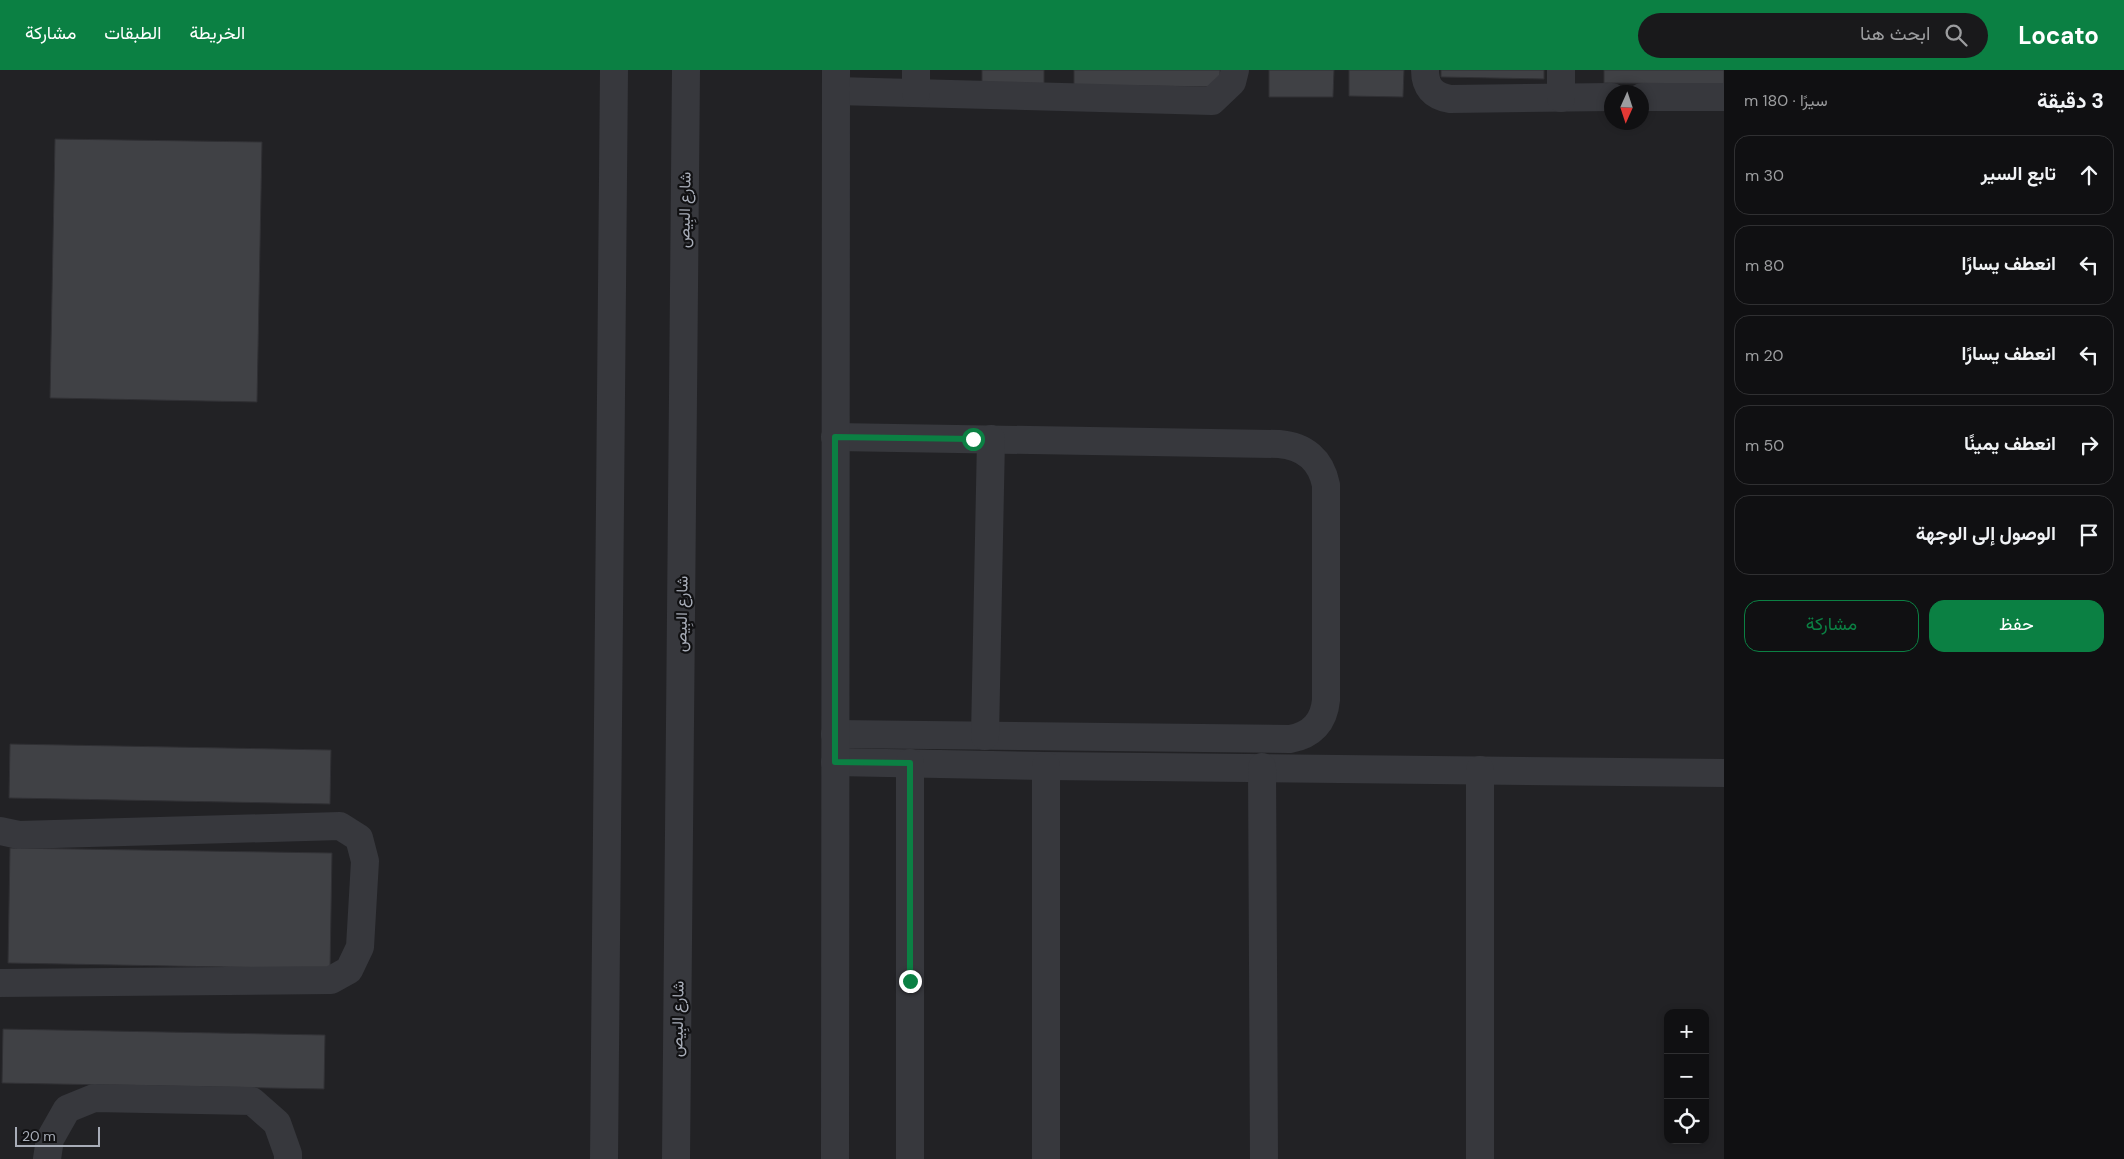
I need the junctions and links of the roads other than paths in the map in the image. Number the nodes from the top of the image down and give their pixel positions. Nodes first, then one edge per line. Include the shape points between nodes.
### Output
1 (614, 70) edge
2 (686, 70) edge
3 (1235, 70) edge
4 (1425, 70) edge
5 (1562, 70) edge
6 (836, 81) edge
7 (916, 82) edge
8 (1649, 97) edge
9 (1724, 97) edge
10 (1561, 98) junction
11 (1604, 98) edge
12 (835, 437) junction
13 (992, 439) junction
14 (835, 734) junction
15 (985, 736) junction
16 (835, 762) junction
17 (910, 763) junction
18 (1046, 766) junction
19 (1262, 767) junction
20 (1480, 770) junction
21 (1724, 773) edge
22 (0, 832) edge
23 (0, 983) edge
24 (47, 1159) edge
25 (288, 1159) edge
26 (604, 1159) edge
27 (676, 1159) edge
28 (835, 1159) edge
29 (910, 1159) edge
30 (1046, 1159) edge
31 (1264, 1159) edge
32 (1480, 1159) edge

1 - 26 street
2 - 27 street, شارع البِيص
3 - 7 street via 1232,82 1212,101
4 - 10 street via 1428,87 1441,97
5 - 10 street
6 - 7 street
6 - 12 street
8 - 9 street
10 - 11 street
12 - 13 street
12 - 14 street
13 - 15 street
13 - 15 street via 1279,444 1302,448 1311,455 1324,474 1326,485 1326,700 1325,710 1316,727 1308,734 1290,739
14 - 15 street
14 - 16 street
16 - 17 street
16 - 28 street
17 - 18 street
17 - 29 street
18 - 19 street
18 - 30 street
19 - 20 street
19 - 31 street
20 - 21 street
20 - 32 street
22 - 23 street via 19,835 340,826 359,838 365,861 360,947 348,970 331,980
24 - 25 street via 50,1139 67,1109 94,1098 252,1101 277,1123

